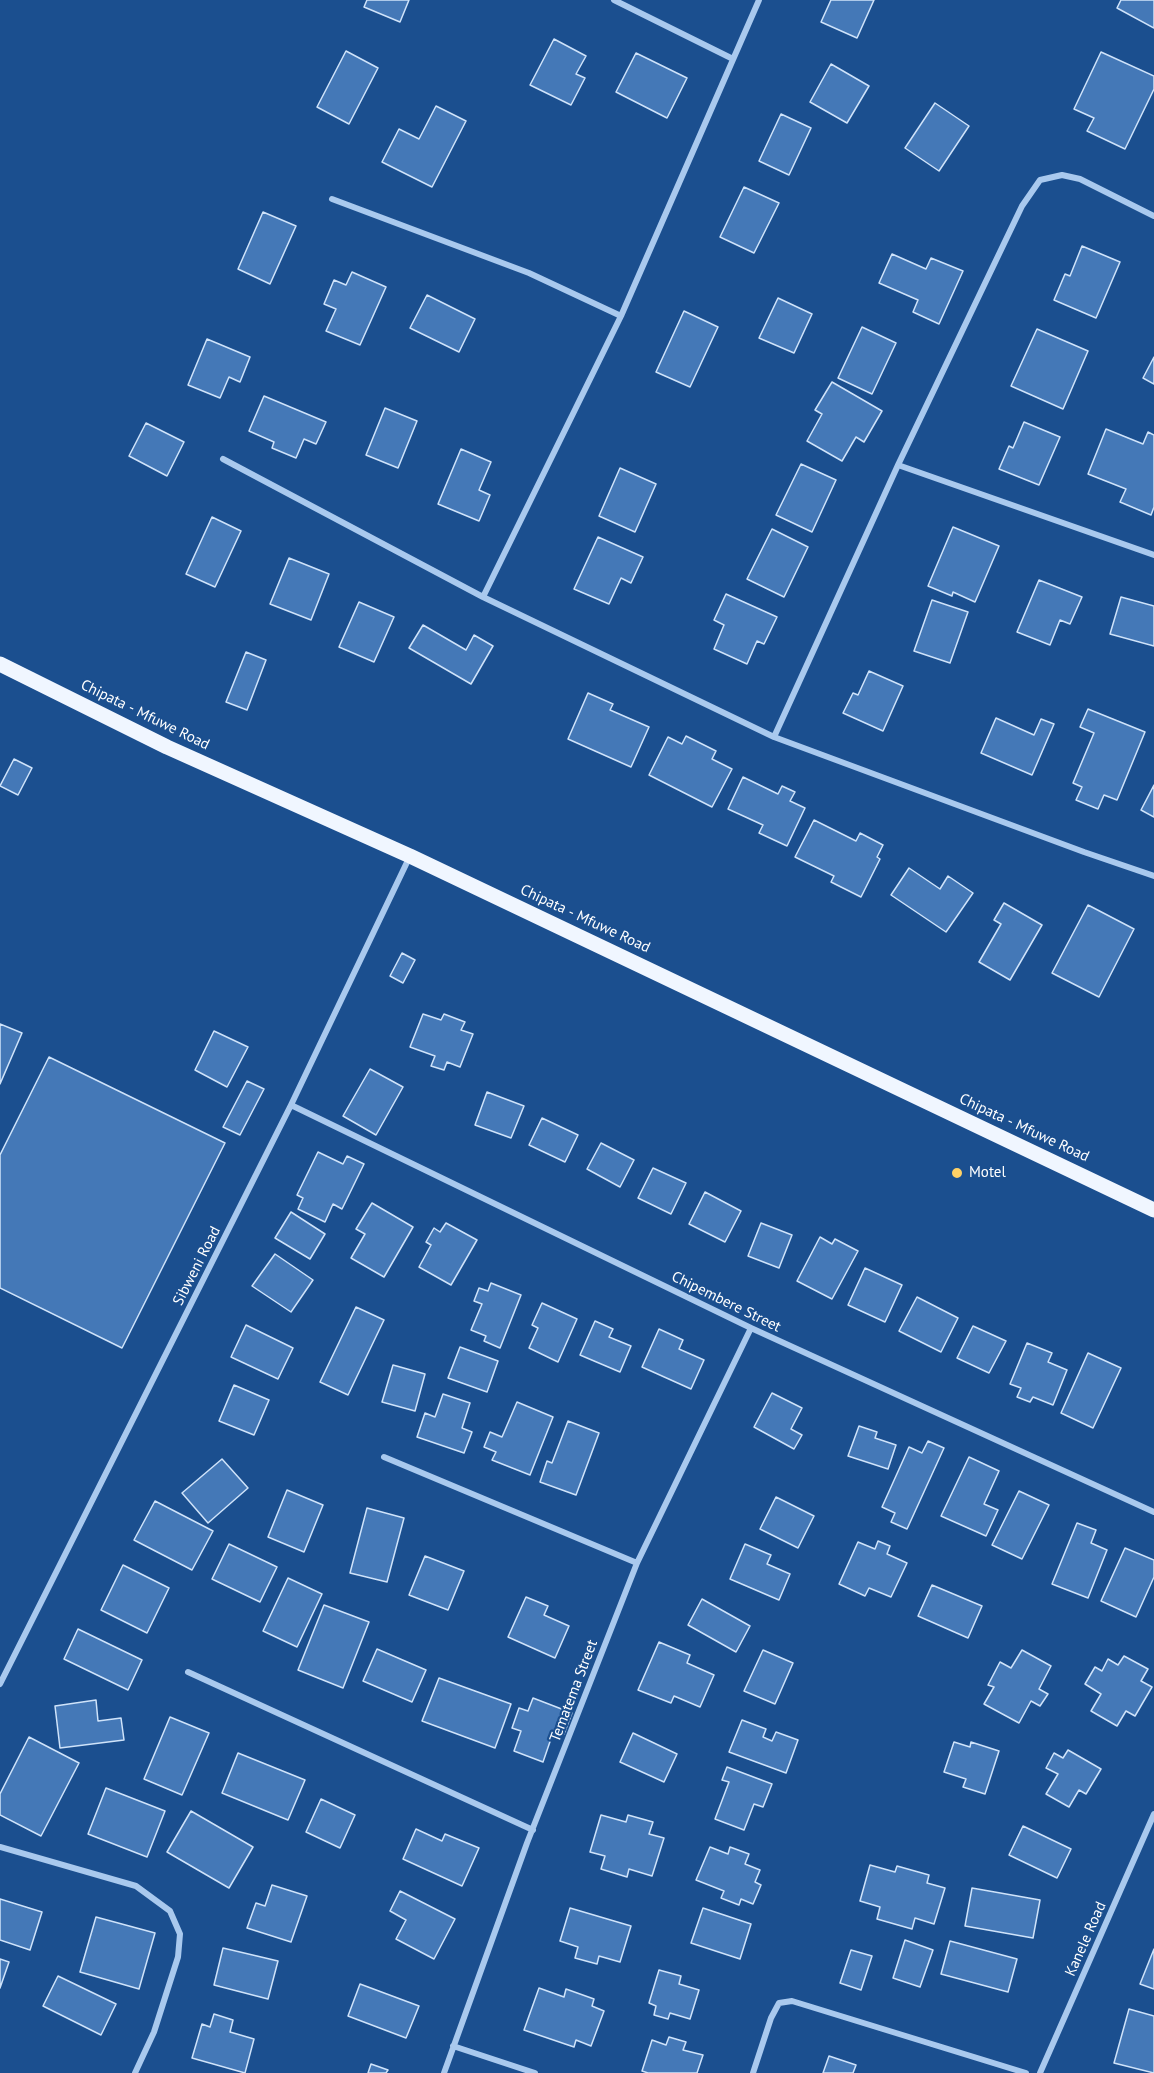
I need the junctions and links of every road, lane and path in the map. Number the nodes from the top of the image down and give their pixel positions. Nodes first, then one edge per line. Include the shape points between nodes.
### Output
1 (614, 0) edge
2 (759, 0) edge
3 (733, 59) junction
4 (332, 199) dead end
5 (1154, 216) edge
6 (621, 316) junction
7 (223, 459) dead end
8 (898, 465) junction
9 (1154, 555) edge
10 (483, 597) junction
11 (0, 664) edge
12 (774, 737) junction
13 (410, 855) junction
14 (1154, 876) edge
15 (291, 1105) junction
16 (1154, 1210) edge
17 (751, 1328) junction
18 (384, 1457) dead end
19 (1154, 1512) edge
20 (637, 1563) junction
21 (188, 1672) dead end
22 (0, 1684) edge
23 (1154, 1814) edge
24 (532, 1830) junction
25 (0, 1847) edge
26 (453, 2046) junction
27 (135, 2073) edge
28 (444, 2073) edge
29 (535, 2073) edge
30 (753, 2073) edge
31 (1026, 2073) edge
32 (1040, 2073) edge

1 - 3 street
2 - 3 street
3 - 6 street
4 - 6 street via 529,273
5 - 8 street via 1080,179 1062,176 1040,180 1022,206
6 - 10 street
7 - 10 street
8 - 9 street
8 - 12 street
10 - 12 street
11 - 13 main road, Chipata - Mfuwe Road via 167,747
12 - 14 street
13 - 15 street, Sibweni Road
13 - 16 main road, Chipata - Mfuwe Road
15 - 17 street, Chipembere Street
15 - 22 street, Sibweni Road
17 - 19 street, Chipembere Street
17 - 20 street, Tematema Street
18 - 20 street
20 - 24 street, Tematema Street
21 - 24 street
23 - 32 street, Kanele Road
24 - 26 street, Tematema Street
25 - 27 street via 136,1886 170,1911 180,1934 178,1957 154,2032
26 - 28 street, Tematema Street
26 - 29 street
30 - 31 street via 779,2003 792,2001

